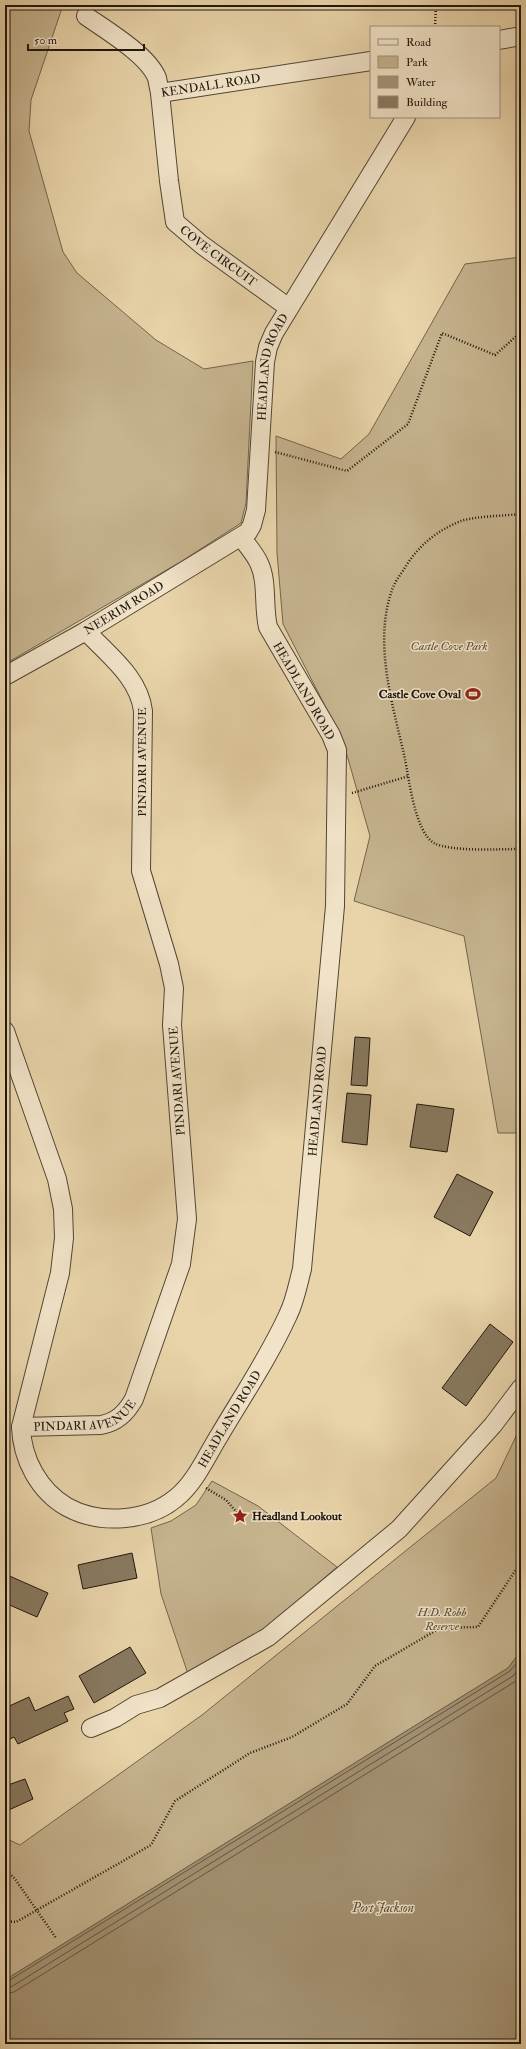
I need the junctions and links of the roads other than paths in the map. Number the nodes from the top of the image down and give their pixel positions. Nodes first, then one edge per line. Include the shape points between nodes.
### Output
1 (86, 16) dead end
2 (521, 36) edge
3 (500, 40) edge
4 (370, 61) edge
5 (160, 93) junction
6 (405, 118) edge
7 (289, 308) junction
8 (241, 537) junction
9 (86, 631) junction
10 (5, 676) edge
11 (5, 1031) edge
12 (521, 1388) edge
13 (21, 1427) junction
14 (91, 1728) dead end

1 - 5 street, KENDALL ROAD via 122,40 145,62 156,77
2 - 3 street
4 - 5 street, KENDALL ROAD
5 - 7 street, COVE CIRCUIT via 176,222 208,250
6 - 7 street, HEADLAND ROAD
7 - 8 street, HEADLAND ROAD via 268,347 256,510 252,525
8 - 9 street, NEERIM ROAD
8 - 13 street, HEADLAND ROAD via 261,569 266,616 271,632 331,735 337,750 335,906 302,1269 288,1315 254,1378 192,1479 177,1498 156,1511 113,1519 86,1516 60,1503 40,1482 26,1457
9 - 10 street, NEERIM ROAD
9 - 13 street, PINDARI AVENUE via 127,675 142,699 141,871 174,988 172,1025 187,1212 186,1237 181,1264 134,1399 128,1409 111,1423 102,1425
11 - 13 street, HEADLAND ROAD via 57,1179 63,1210 64,1238 60,1273
12 - 14 street via 493,1425 398,1529 268,1637 160,1698 136,1705 115,1718

